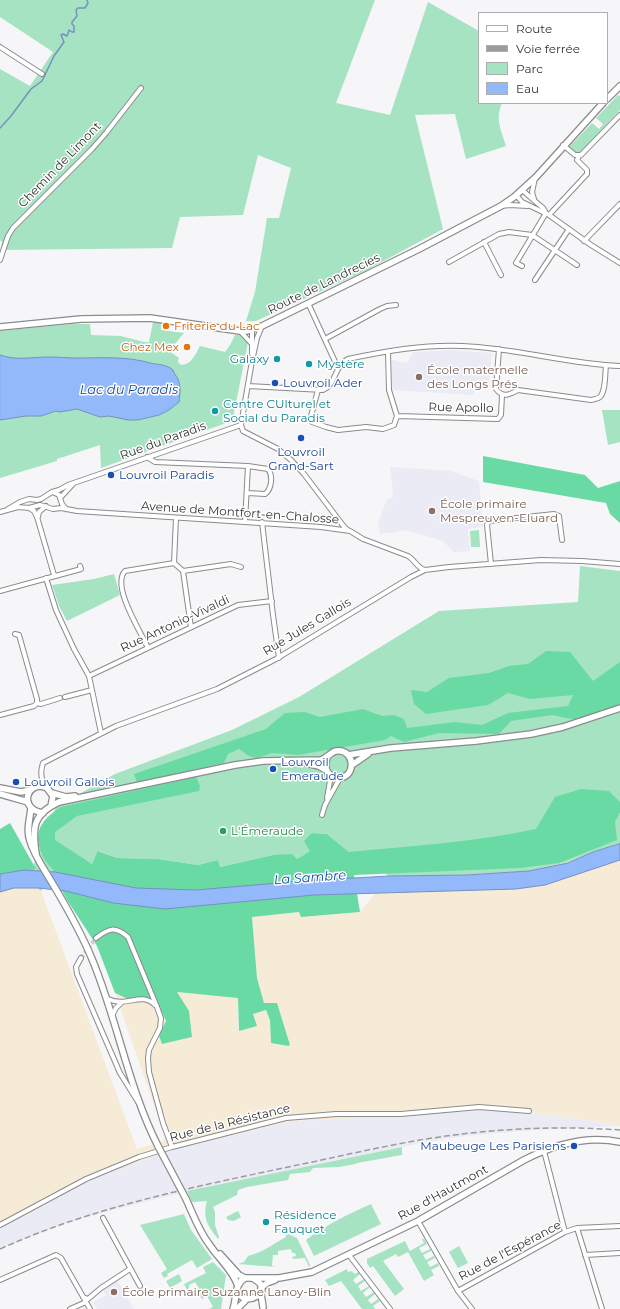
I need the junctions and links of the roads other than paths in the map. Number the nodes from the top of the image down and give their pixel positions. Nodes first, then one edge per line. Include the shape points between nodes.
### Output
1 (0, 47) edge
2 (42, 74) dead end
3 (141, 88) dead end
4 (619, 90) edge
5 (608, 98) edge
6 (602, 104) edge
7 (620, 115) edge
8 (563, 145) junction
9 (579, 156) junction
10 (536, 177) junction
11 (522, 190) junction
12 (516, 195) junction
13 (536, 203) junction
14 (620, 204) edge
15 (501, 206) junction
16 (530, 206) junction
17 (547, 214) junction
18 (568, 229) junction
19 (532, 235) junction
20 (584, 241) junction
21 (484, 242) junction
22 (554, 250) junction
23 (0, 260) edge
24 (449, 262) dead end
25 (620, 263) edge
26 (577, 265) dead end
27 (522, 266) dead end
28 (501, 274) dead end
29 (535, 280) dead end
30 (308, 303) junction
31 (396, 305) dead end
32 (0, 326) edge
33 (262, 326) junction
34 (252, 329) junction
35 (240, 331) junction
36 (324, 339) junction
37 (251, 344) junction
38 (499, 349) junction
39 (388, 352) junction
40 (252, 361) junction
41 (606, 365) junction
42 (620, 366) edge
43 (338, 368) junction
44 (248, 386) junction
45 (318, 390) junction
46 (502, 395) junction
47 (397, 416) junction
48 (241, 425) junction
49 (147, 457) junction
50 (248, 466) junction
51 (75, 483) junction
52 (52, 492) junction
53 (248, 493) junction
54 (61, 499) junction
55 (25, 501) junction
56 (46, 506) junction
57 (27, 508) junction
58 (56, 508) junction
59 (7, 509) junction
60 (67, 509) junction
61 (0, 512) edge
62 (37, 517) junction
63 (176, 518) junction
64 (245, 522) junction
65 (262, 522) junction
66 (350, 531) junction
67 (562, 540) dead end
68 (174, 563) junction
69 (490, 564) junction
70 (620, 564) edge
71 (80, 566) dead end
72 (241, 567) dead end
73 (426, 570) junction
74 (183, 571) junction
75 (54, 575) junction
76 (46, 578) junction
77 (0, 591) edge
78 (272, 601) junction
79 (191, 627) junction
80 (14, 634) dead end
81 (148, 648) junction
82 (279, 658) junction
83 (89, 676) junction
84 (92, 690) junction
85 (36, 703) junction
86 (620, 708) edge
87 (0, 715) edge
88 (101, 733) junction
89 (371, 752) junction
90 (348, 755) junction
91 (327, 758) junction
92 (296, 761) junction
93 (352, 765) junction
94 (328, 772) junction
95 (41, 774) junction
96 (340, 778) junction
97 (0, 784) edge
98 (38, 787) junction
99 (47, 788) junction
100 (7, 789) junction
101 (31, 790) junction
102 (113, 790) junction
103 (1, 792) edge
104 (52, 793) junction
105 (28, 802) junction
106 (325, 805) junction
107 (51, 806) junction
108 (31, 808) junction
109 (43, 812) junction
110 (322, 815) dead end
111 (37, 856) junction
112 (96, 938) tunnel mouth
113 (81, 958) tunnel mouth
114 (108, 999) junction
115 (121, 1003) junction
116 (157, 1007) junction
117 (112, 1016) junction
118 (140, 1106) junction
119 (529, 1111) dead end
120 (620, 1142) edge
121 (172, 1147) junction
122 (544, 1151) junction
123 (103, 1218) dead end
124 (418, 1221) junction
125 (0, 1225) edge
126 (620, 1226) edge
127 (200, 1228) junction
128 (577, 1228) junction
129 (565, 1232) junction
130 (620, 1253) edge
131 (585, 1254) junction
132 (349, 1255) junction
133 (130, 1269) junction
134 (248, 1278) junction
135 (279, 1278) junction
136 (0, 1280) edge
137 (140, 1286) dead end
138 (237, 1287) junction
139 (261, 1288) junction
140 (458, 1291) junction
141 (261, 1294) junction
142 (83, 1297) junction
143 (246, 1301) junction
144 (254, 1301) junction
145 (86, 1302) junction
146 (264, 1308) edge
147 (70, 1309) edge
148 (90, 1309) edge
149 (233, 1309) edge
150 (238, 1309) edge
151 (390, 1309) edge
152 (472, 1309) edge
153 (602, 1309) edge

1 - 2 street
3 - 23 street, Chemin de Limont via 92,149 14,228 8,236
4 - 5 main road
6 - 8 main road, Route de Landrecies
7 - 9 street
8 - 9 street
8 - 10 main road, Route de Landrecies
9 - 17 street via 577,160 587,170 587,174
10 - 11 main road, Route de Landrecies
10 - 13 street via 532,192
11 - 12 main road, Route de Landrecies
11 - 13 street
12 - 15 main road, Route de Landrecies
12 - 16 street
13 - 17 street
14 - 20 street
15 - 16 street
15 - 30 main road, Route de Landrecies
16 - 17 street
17 - 18 street
17 - 19 street
18 - 20 street
18 - 22 street
19 - 21 street via 508,232
19 - 22 street
19 - 27 street via 516,263
20 - 25 street
21 - 24 street
21 - 28 street
22 - 26 street
22 - 29 street
30 - 33 main road, Route de Landrecies
30 - 36 street
31 - 36 street via 380,308
32 - 35 main road, Route de Landrecies via 81,319 150,318
33 - 34 main road, Route de Landrecies
33 - 40 street
34 - 35 main road, Route de Landrecies
34 - 37 street
35 - 37 street
36 - 43 street
37 - 40 street
38 - 39 street via 451,346
38 - 41 street
38 - 46 street via 496,389
39 - 43 street via 348,359
39 - 47 street via 389,390
40 - 44 street
41 - 42 street
41 - 46 street via 603,391 596,399 518,390
43 - 45 street via 328,388
44 - 45 street
44 - 48 street
45 - 47 street via 311,416 312,422 317,424 335,429 383,429 394,425
46 - 47 street, Rue Apollo via 501,416 498,419
48 - 49 street, Rue du Paradis
48 - 66 street via 244,431 278,449 291,460
49 - 50 street via 155,462
49 - 51 street, Rue du Paradis
50 - 53 street
50 - 53 street via 268,468 271,472 268,492
51 - 52 street, Rue du Paradis
51 - 54 street, Rue du Paradis
52 - 54 street via 57,493
52 - 55 street, Rue du Paradis via 41,499
53 - 64 street
54 - 58 street, Rue du Paradis via 61,504
54 - 60 street
55 - 57 street
55 - 59 street
56 - 57 street, Avenue de Montfort-en-Chalosse
56 - 58 street, Avenue de Montfort-en-Chalosse
56 - 62 street
57 - 59 street
57 - 62 street via 34,511
58 - 60 street, Avenue de Montfort-en-Chalosse
59 - 61 street
60 - 63 street, Avenue de Montfort-en-Chalosse
62 - 75 street
63 - 64 street, Avenue de Montfort-en-Chalosse
63 - 68 street
64 - 65 street, Avenue de Montfort-en-Chalosse
65 - 66 street, Avenue de Montfort-en-Chalosse
65 - 78 street
66 - 73 street, Avenue de Montfort-en-Chalosse via 408,556 420,568
67 - 69 street via 559,516 554,514 489,521 487,525
68 - 74 street
68 - 81 street via 125,571 122,576 121,586 125,601
69 - 70 street, Rue Jules Gallois via 541,560
69 - 73 street, Rue Jules Gallois
71 - 75 street via 81,569
72 - 74 street via 231,564
73 - 82 street, Rue Jules Gallois
74 - 79 street
75 - 76 street
76 - 77 street
76 - 83 street via 56,610
78 - 79 street, Rue Antonio-Vivaldi via 238,605
78 - 82 street
79 - 81 street, Rue Antonio-Vivaldi
80 - 85 street via 19,635
81 - 83 street, Rue Antonio-Vivaldi
82 - 88 street, Rue Jules Gallois via 217,689
83 - 84 street
84 - 85 street via 41,704
84 - 88 street
85 - 87 street via 34,706
86 - 89 main road via 564,727 531,734
88 - 95 street, Rue Jules Gallois via 43,763
89 - 90 main road
89 - 93 main road
90 - 91 main road via 337,751
90 - 93 main road
91 - 92 main road
91 - 94 main road via 325,766
92 - 94 main road via 319,766
92 - 102 main road via 263,761 235,765
93 - 96 main road via 350,772
94 - 96 main road
94 - 106 street via 329,786
95 - 98 street
95 - 99 street
96 - 106 street
97 - 100 main road
98 - 99 main road
98 - 101 main road
99 - 104 main road
100 - 101 main road via 21,792
100 - 103 main road
101 - 105 main road
102 - 104 main road via 66,797
102 - 107 main road
103 - 105 main road
104 - 107 main road
105 - 108 main road
106 - 110 street
107 - 109 main road
108 - 109 main road via 36,812
108 - 111 main road via 29,836
109 - 111 main road via 35,826 34,842
111 - 114 main road via 92,958
112 - 116 street via 106,930 112,929 121,931 128,938
113 - 118 street via 76,967 77,974 120,1074
114 - 115 street
114 - 117 main road
115 - 116 street via 142,999 150,1000
115 - 117 street
116 - 121 street via 161,1018 160,1028 149,1050 149,1072
117 - 118 main road
118 - 127 main road, bridge
119 - 121 street, Rue de la Résistance via 479,1107 401,1114 298,1116
120 - 122 main road, Rue d'Hautmont via 582,1140
121 - 125 street, Rue de la Résistance via 139,1157 86,1179
122 - 124 main road, Rue d'Hautmont
122 - 129 street
123 - 133 street
124 - 132 main road, Rue d'Hautmont
124 - 140 street
126 - 128 street, Rue de l'Espérance
127 - 134 main road via 238,1275
127 - 138 main road via 207,1243 235,1277
128 - 129 street, Rue de l'Espérance
128 - 131 street
129 - 140 street, Rue de l'Espérance
130 - 131 street
131 - 153 street
132 - 135 main road, Rue d'Hautmont via 312,1272
132 - 151 street
133 - 137 street
133 - 142 street via 88,1299
134 - 135 main road
134 - 138 main road via 241,1281
134 - 139 main road via 258,1281
135 - 139 main road
136 - 142 street via 56,1255 61,1258
138 - 143 main road via 239,1297
138 - 149 main road
139 - 141 main road
140 - 152 street
141 - 144 main road
141 - 146 main road
142 - 145 street
143 - 144 main road
143 - 150 main road
144 - 146 main road
145 - 147 street
145 - 148 street

